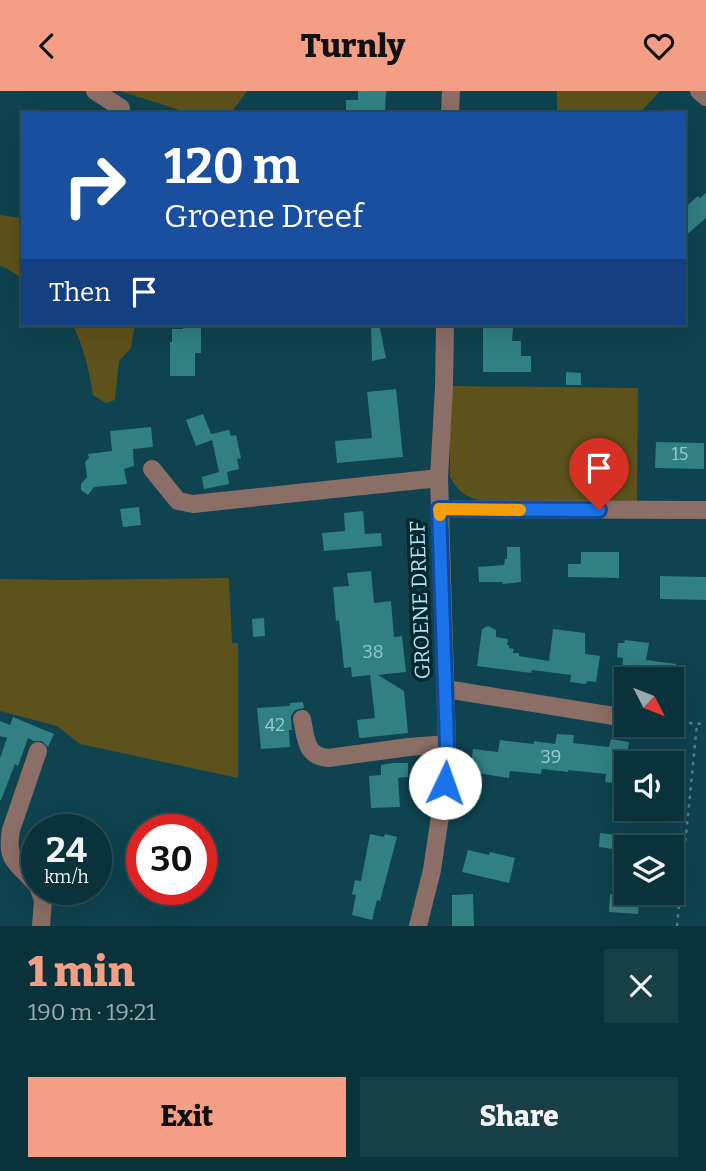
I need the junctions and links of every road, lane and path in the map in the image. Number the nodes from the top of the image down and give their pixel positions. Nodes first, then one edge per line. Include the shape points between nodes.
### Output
1 (95, 91) edge
2 (451, 91) edge
3 (699, 91) edge
4 (706, 97) edge
5 (121, 108) dead end
6 (450, 112) edge
7 (445, 326) edge
8 (152, 469) dead end
9 (439, 478) junction
10 (439, 509) junction
11 (706, 510) edge
12 (446, 689) junction
13 (614, 716) edge
14 (302, 719) dead end
15 (684, 723) edge
16 (697, 724) junction
17 (706, 725) edge
18 (447, 744) junction
19 (38, 751) dead end
20 (21, 869) edge
21 (43, 905) edge
22 (41, 926) edge
23 (418, 926) edge
24 (677, 926) edge

1 - 5 street
2 - 6 street
3 - 4 street
7 - 9 street, GROENE DREEF
8 - 9 street via 178,501 193,504
9 - 10 street, GROENE DREEF
10 - 11 street, GROENE DREEF
10 - 12 street, GROENE DREEF
12 - 13 street, GROENE DREEF
12 - 18 street, GROENE DREEF
14 - 18 street via 309,749 318,757
15 - 16 path
16 - 17 path
16 - 24 path
18 - 23 street, GROENE DREEF via 432,870
19 - 20 street via 8,843
21 - 22 street

